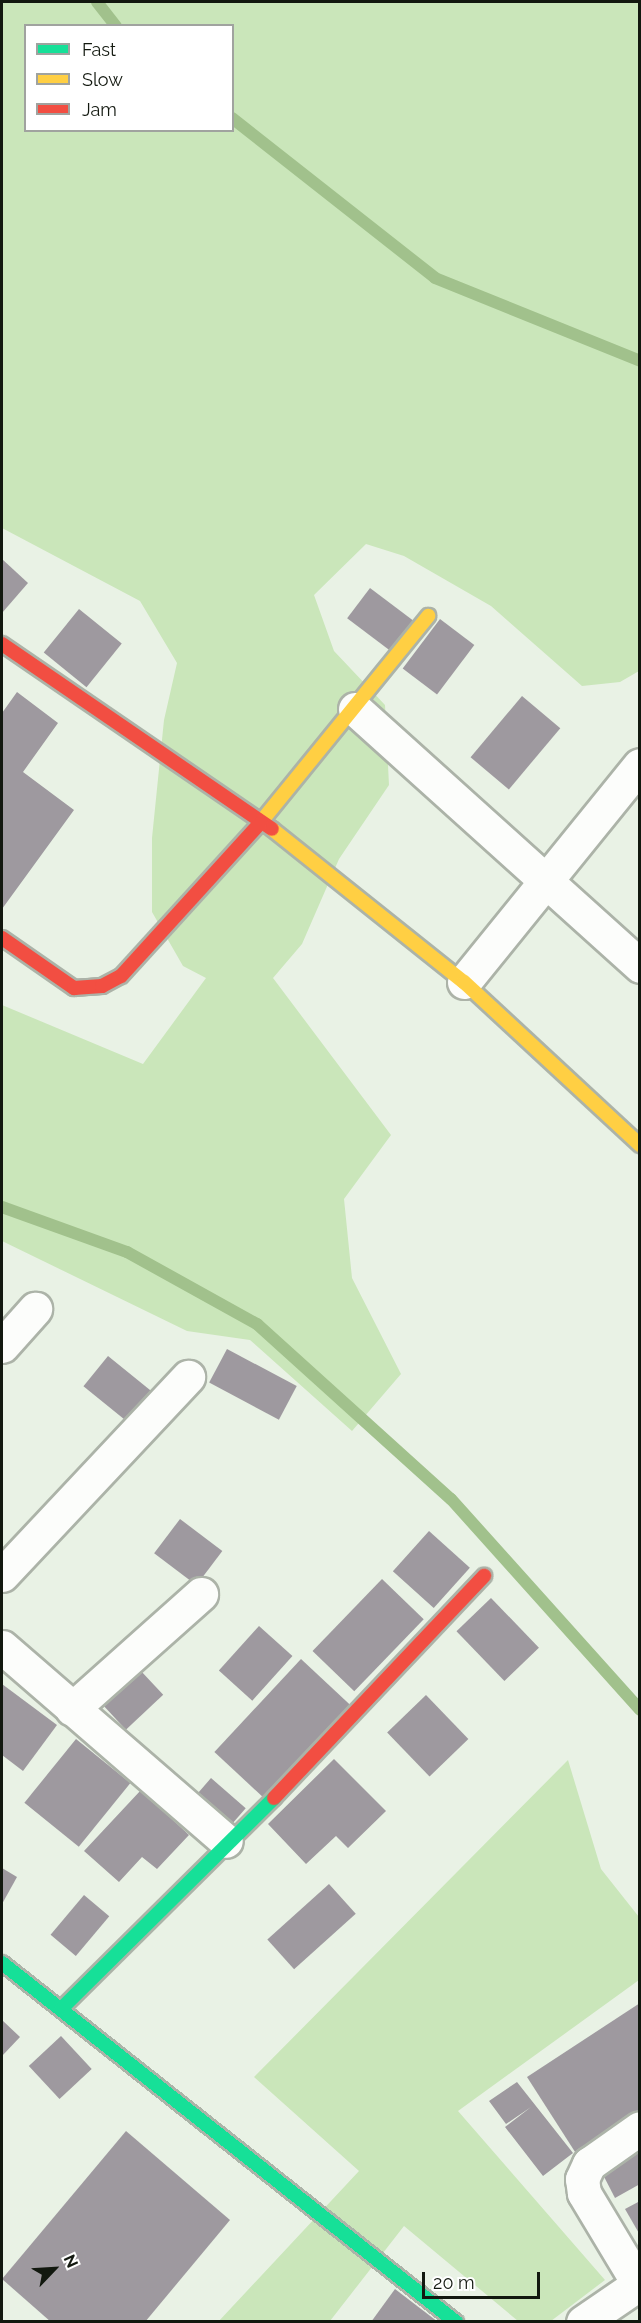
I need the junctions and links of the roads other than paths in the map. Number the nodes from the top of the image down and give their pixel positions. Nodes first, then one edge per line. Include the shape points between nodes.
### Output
1 (428, 616) dead end
2 (2, 644) edge
3 (355, 710) junction
4 (639, 765) edge
5 (262, 821) junction
6 (547, 878) junction
7 (2, 938) edge
8 (639, 966) edge
9 (464, 982) junction
10 (639, 1145) edge
11 (34, 1309) dead end
12 (2, 1346) edge
13 (188, 1377) dead end
14 (2, 1575) edge
15 (484, 1576) dead end
16 (201, 1594) dead end
17 (2, 1647) edge
18 (72, 1709) junction
19 (226, 1841) junction
20 (2, 1963) edge
21 (61, 2009) junction
22 (639, 2128) edge
23 (639, 2283) edge
24 (455, 2321) edge
25 (584, 2322) edge

1 - 3 street
2 - 5 street
3 - 5 street
3 - 6 street
4 - 6 street
5 - 7 street via 121,976 102,986 74,988
5 - 9 street
6 - 8 street
6 - 9 street
9 - 10 street
11 - 12 street
13 - 14 street
15 - 19 street via 316,1756
16 - 18 street
17 - 18 street
18 - 19 street
19 - 21 street
20 - 21 street
21 - 24 street
22 - 23 street via 589,2164 582,2179 584,2193
23 - 25 street

